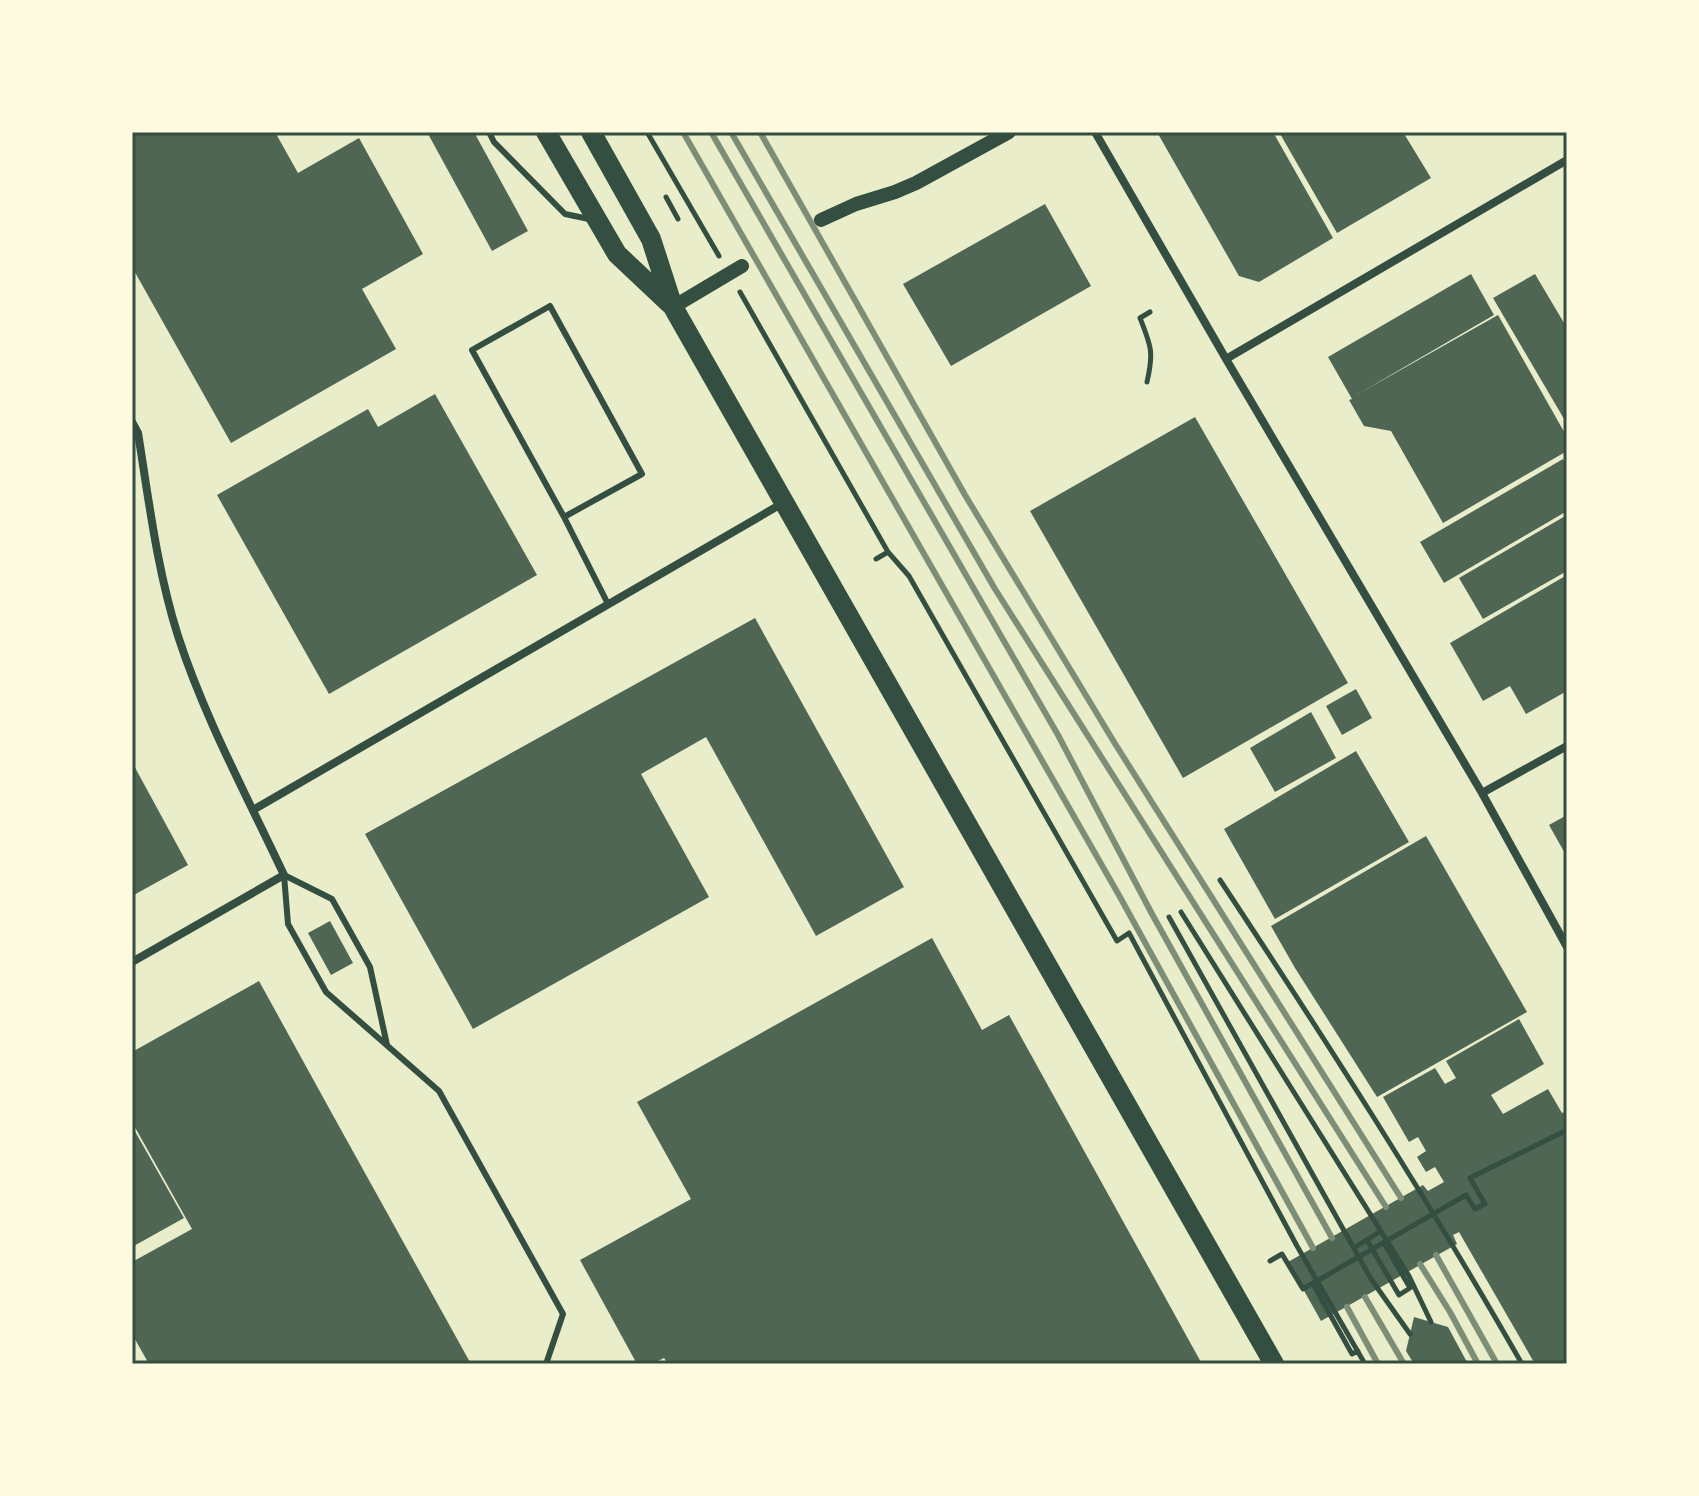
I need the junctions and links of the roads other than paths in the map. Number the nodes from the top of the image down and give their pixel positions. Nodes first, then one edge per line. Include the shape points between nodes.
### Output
1 (489, 132) edge
2 (546, 132) edge
3 (591, 132) edge
4 (1009, 132) edge
5 (1095, 132) edge
6 (1567, 160) edge
7 (596, 220) junction
8 (821, 220) dead end
9 (742, 266) dead end
10 (673, 307) junction
11 (1226, 359) junction
12 (132, 422) edge
13 (784, 502) junction
14 (564, 517) junction
15 (608, 604) junction
16 (1567, 746) edge
17 (1482, 793) junction
18 (253, 810) junction
19 (284, 875) junction
20 (1567, 947) edge
21 (132, 962) edge
22 (387, 1045) junction
23 (546, 1364) edge
24 (1274, 1364) edge

1 - 7 lane via 565,214
2 - 7 main road
3 - 10 main road via 651,239
4 - 8 street via 916,183
5 - 11 street
6 - 11 street
7 - 10 main road via 617,254
9 - 10 street
10 - 13 main road
11 - 17 street
12 - 18 street via 178,635 207,715
13 - 15 street
13 - 24 main road
14 - 14 lane via 472,350 550,306 642,474
14 - 15 lane
15 - 18 street
16 - 17 street
17 - 20 street
18 - 19 street
19 - 21 street
19 - 22 lane via 288,924 326,992
19 - 22 lane via 332,899 370,967
22 - 23 lane via 439,1091 563,1314

